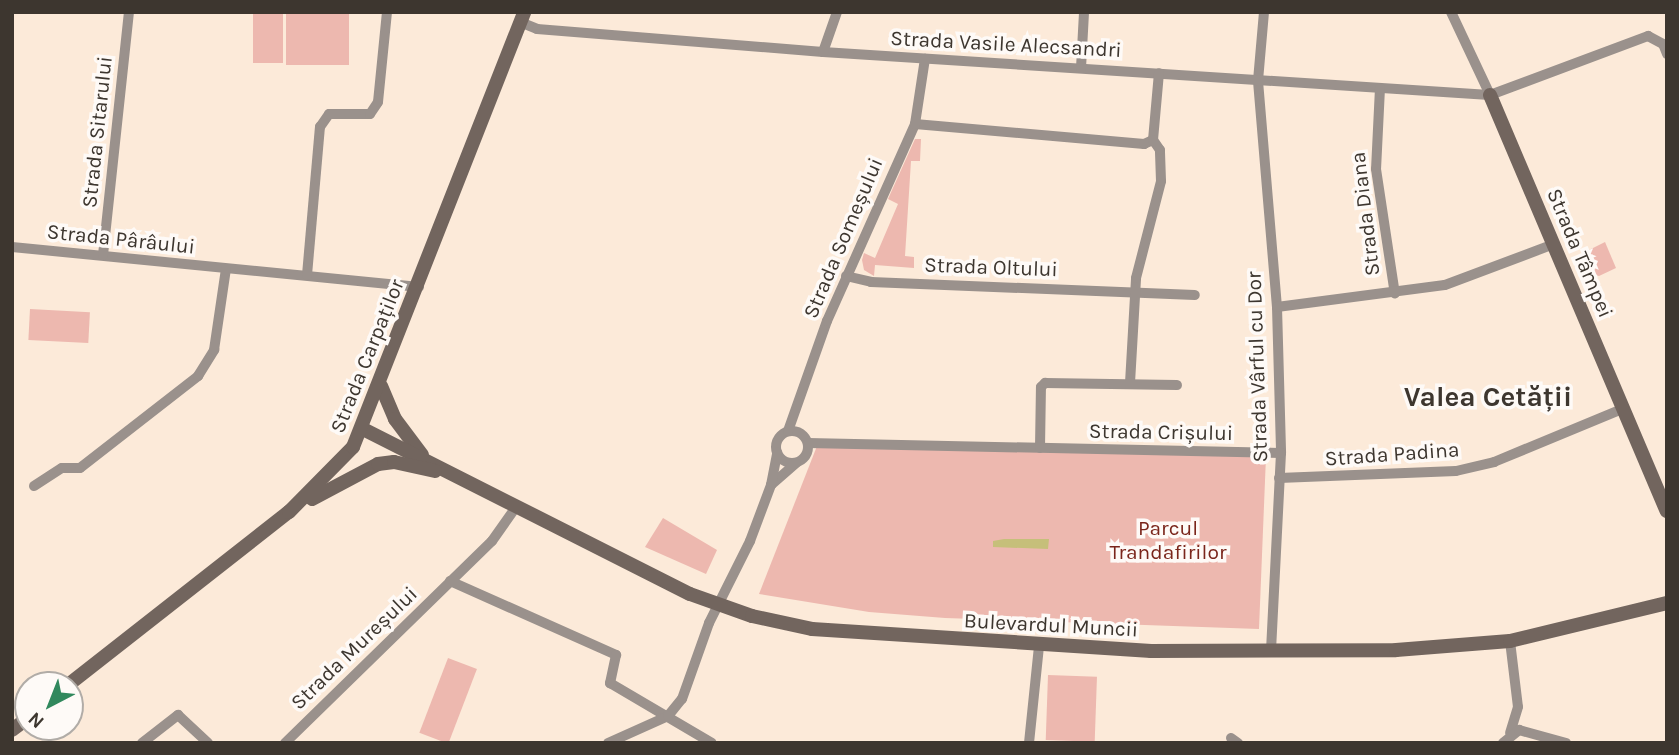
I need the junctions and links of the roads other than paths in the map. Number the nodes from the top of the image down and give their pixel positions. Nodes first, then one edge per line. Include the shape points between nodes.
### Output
1 (129, 12) edge
2 (387, 12) edge
3 (837, 12) edge
4 (1084, 12) edge
5 (1264, 12) edge
6 (1451, 12) edge
7 (522, 17) edge
8 (823, 52) junction
9 (1667, 54) edge
10 (925, 59) junction
11 (1081, 68) junction
12 (1160, 73) junction
13 (1258, 81) junction
14 (1380, 88) junction
15 (1490, 95) junction
16 (915, 124) junction
17 (1153, 140) junction
18 (1554, 244) junction
19 (12, 247) edge
20 (103, 255) junction
21 (226, 269) junction
22 (307, 275) junction
23 (846, 276) junction
24 (419, 286) junction
25 (1136, 292) junction
26 (1395, 294) junction
27 (1195, 295) dead end
28 (1277, 307) junction
29 (1130, 383) junction
30 (1177, 385) dead end
31 (381, 386) junction
32 (1622, 409) junction
33 (363, 429) junction
34 (788, 431) junction
35 (808, 443) junction
36 (1040, 449) junction
37 (777, 453) junction
38 (1281, 453) junction
39 (425, 459) junction
40 (796, 463) junction
41 (462, 478) junction
42 (1279, 478) junction
43 (771, 485) junction
44 (34, 486) dead end
45 (516, 507) junction
46 (1667, 511) edge
47 (289, 512) junction
48 (450, 581) junction
49 (1667, 603) edge
50 (718, 606) junction
51 (1510, 641) junction
52 (1040, 647) junction
53 (1270, 652) junction
54 (84, 672) edge
55 (668, 716) junction
56 (1507, 738) edge
57 (142, 743) edge
58 (208, 743) edge
59 (285, 743) edge
60 (608, 743) edge
61 (712, 743) edge
62 (1029, 743) edge
63 (1566, 743) edge

1 - 20 street, Strada Sitarului
2 - 22 street via 378,102 370,114 329,114 320,127
3 - 8 street
4 - 11 street
5 - 13 street, Strada Vârful cu Dor
6 - 15 street, Strada Tâmpei
7 - 8 street, Strada Vasile Alecsandri via 537,29
7 - 24 main road, Strada Carpaților
8 - 10 street, Strada Vasile Alecsandri
9 - 15 street, Strada Vasile Alecsandri via 1657,39 1638,38 1511,91
10 - 11 street, Strada Vasile Alecsandri
10 - 16 street, Strada Someșului
11 - 12 street, Strada Vasile Alecsandri
12 - 13 street, Strada Vasile Alecsandri
12 - 17 street
13 - 14 street, Strada Vasile Alecsandri
13 - 28 street, Strada Vârful cu Dor
14 - 15 street, Strada Vasile Alecsandri
14 - 26 street, Strada Diana via 1376,169
15 - 18 main road, Strada Tâmpei
16 - 17 street via 1144,144
16 - 23 street, Strada Someșului
17 - 25 street via 1160,150 1161,181
18 - 26 street via 1445,285
18 - 32 main road, Strada Tâmpei
19 - 20 street, Strada Pârâului
20 - 21 street, Strada Pârâului
21 - 22 street, Strada Pârâului
21 - 44 street via 214,350 198,376 80,468 62,468
22 - 24 street, Strada Pârâului
23 - 25 street, Strada Oltului via 871,282
23 - 34 street, Strada Someșului via 798,393
24 - 31 main road, Strada Carpaților
25 - 27 street, Strada Oltului
25 - 29 street
26 - 28 street
28 - 38 street, Strada Vârful cu Dor
29 - 30 street
29 - 36 street via 1043,384
31 - 33 main road, Strada Carpaților
31 - 39 main road, Bulevardul Muncii via 395,419
32 - 42 street, Strada Padina via 1494,462 1456,471
32 - 46 main road, Strada Tâmpei
33 - 39 main road, Bulevardul Muncii
33 - 47 main road, Strada Carpaților via 343,461
34 - 35 street via 803,434
34 - 37 street, Strada Someșului via 777,441
35 - 36 street, Strada Crișului
35 - 40 street, Strada Someșului via 807,453
36 - 38 street, Strada Crișului
37 - 40 street via 786,462
37 - 43 street, Strada Someșului
38 - 42 street, Strada Vârful cu Dor
39 - 41 main road, Bulevardul Muncii
40 - 43 street, Strada Someșului
41 - 45 main road, Bulevardul Muncii
41 - 47 main road, Bulevardul Muncii via 385,463
42 - 53 street, Strada Vârful cu Dor
43 - 50 street, Strada Someșului
45 - 48 street, Strada Mureșului via 492,541
45 - 50 main road, Bulevardul Muncii
47 - 54 main road, Strada Carpaților
48 - 55 street via 616,655 610,682
48 - 59 street, Strada Mureșului
49 - 51 main road, Bulevardul Muncii
50 - 52 main road, Bulevardul Muncii via 813,629
50 - 55 street via 681,698
51 - 53 main road, Bulevardul Muncii via 1438,648
51 - 56 street via 1518,707
52 - 53 main road, Bulevardul Muncii
52 - 62 street
55 - 60 street
55 - 61 street
56 - 63 street via 1530,732
57 - 58 street via 178,715

